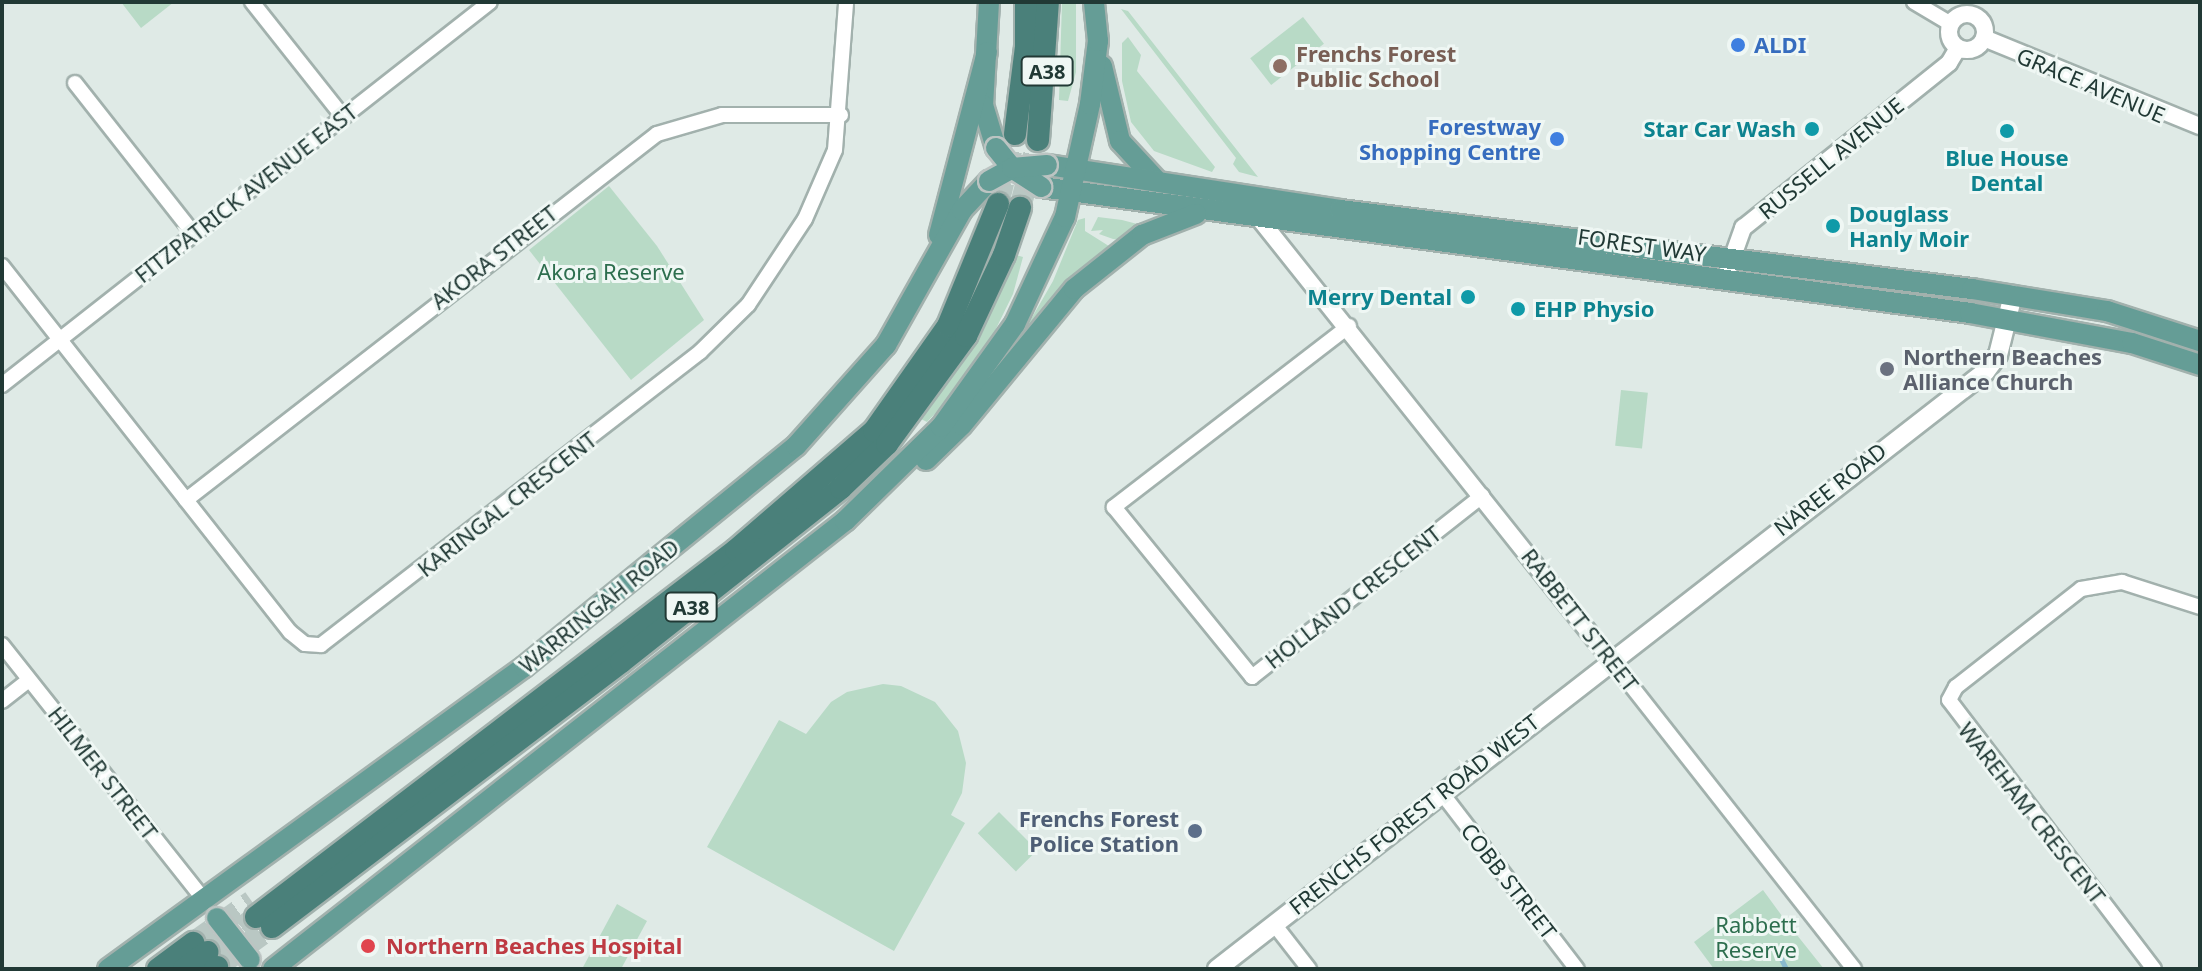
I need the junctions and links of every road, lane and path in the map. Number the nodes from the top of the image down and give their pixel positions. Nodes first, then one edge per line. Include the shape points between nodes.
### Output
1 (252, 2) edge
2 (490, 2) edge
3 (846, 2) edge
4 (989, 2) edge
5 (1026, 2) edge
6 (1048, 2) edge
7 (1094, 2) edge
8 (1914, 2) edge
9 (1951, 24) junction
10 (1984, 38) junction
11 (1098, 41) junction
12 (1958, 48) junction
13 (987, 52) junction
14 (75, 83) dead end
15 (841, 115) junction
16 (343, 117) junction
17 (2200, 126) edge
18 (1015, 134) tunnel mouth
19 (1038, 140) tunnel mouth
20 (1012, 168) junction
21 (1078, 169) junction
22 (1157, 181) junction
23 (1072, 194) junction
24 (1204, 211) junction
25 (1258, 217) junction
26 (193, 233) junction
27 (1730, 255) junction
28 (2, 266) edge
29 (929, 274) junction
30 (1726, 281) junction
31 (2013, 295) junction
32 (2009, 319) junction
33 (1349, 326) junction
34 (60, 340) junction
35 (2200, 341) edge
36 (2200, 365) edge
37 (2, 385) edge
38 (1482, 496) junction
39 (186, 500) junction
40 (845, 521) junction
41 (2200, 607) edge
42 (2, 645) edge
43 (1611, 660) junction
44 (29, 680) junction
45 (2, 701) edge
46 (1441, 792) junction
47 (204, 900) junction
48 (260, 915) joint
49 (1274, 924) junction
50 (208, 958) edge
51 (254, 964) edge
52 (108, 969) edge
53 (158, 969) edge
54 (184, 969) edge
55 (273, 969) edge
56 (1217, 969) edge
57 (1309, 969) edge
58 (1577, 969) edge
59 (1854, 969) edge
60 (2154, 969) edge

1 - 16 street
2 - 16 street, FITZPATRICK AVENUE EAST
3 - 15 street, KARINGAL CRESCENT
4 - 13 main road, A38
5 - 18 highway, A38
6 - 19 highway, A38
7 - 11 main road, A38
8 - 9 street
9 - 10 street via 1972,14 1982,21
9 - 12 street via 1949,34
10 - 12 street via 1974,49
10 - 17 street, GRACE AVENUE
11 - 21 main road, A38
11 - 22 main road via 1120,141
12 - 27 street, RUSSELL AVENUE via 1949,63 1743,228
13 - 20 main road, bridge via 983,105 996,148
13 - 29 main road, A38
14 - 26 street
15 - 39 street, AKORA STREET via 722,115 657,134
15 - 39 street, KARINGAL CRESCENT via 828,172 805,219 733,322 329,642 314,646 298,640
16 - 26 street, FITZPATRICK AVENUE EAST
20 - 21 main road, WARRINGAH ROAD, bridge
20 - 23 main road, bridge via 1041,187
20 - 29 main road, WARRINGAH ROAD, bridge via 989,181 962,210
21 - 22 main road, FOREST WAY
21 - 23 main road, A38
22 - 27 main road, FOREST WAY via 1449,225
23 - 24 main road, FOREST WAY
23 - 40 main road, A38 via 1038,283 985,372 919,451
24 - 25 main road, FOREST WAY
24 - 40 main road via 1142,235 1087,278 1051,313 946,442
25 - 30 main road, FOREST WAY
25 - 33 street, RABBETT STREET
26 - 34 street, FITZPATRICK AVENUE EAST
27 - 30 street, RUSSELL AVENUE
27 - 31 main road, FOREST WAY
28 - 34 street, KARINGAL CRESCENT
29 - 47 main road, WARRINGAH ROAD / A38 via 872,363 796,446 524,667
30 - 32 main road, FOREST WAY
31 - 32 main road, NAREE ROAD
31 - 35 main road, FOREST WAY via 2107,311
32 - 36 main road, FOREST WAY via 2132,343
32 - 43 main road, NAREE ROAD via 1998,355 1985,372
33 - 38 street, RABBETT STREET
33 - 38 street, HOLLAND CRESCENT via 1114,507 1252,677
34 - 37 street, FITZPATRICK AVENUE EAST
34 - 39 street, KARINGAL CRESCENT
38 - 43 street, RABBETT STREET
40 - 55 main road, A38
41 - 60 street, WAREHAM CRESCENT via 2122,582 2081,589 1956,687 1949,700
42 - 44 street, HILMER STREET
43 - 46 main road, FRENCHS FOREST ROAD WEST
43 - 59 street, RABBETT STREET
44 - 45 street
44 - 47 street, HILMER STREET
46 - 49 main road, FRENCHS FOREST ROAD WEST
46 - 58 street, COBB STREET
47 - 51 main road, bridge
47 - 52 main road, WARRINGAH ROAD / A38
48 - 48 highway, WARRINGAH ROAD / A38 via 736,550 874,431 948,326 1009,206 1004,255 966,336 887,444 841,488 621,662
49 - 56 main road, FRENCHS FOREST ROAD WEST
49 - 57 street
50 - 53 highway
50 - 54 highway

